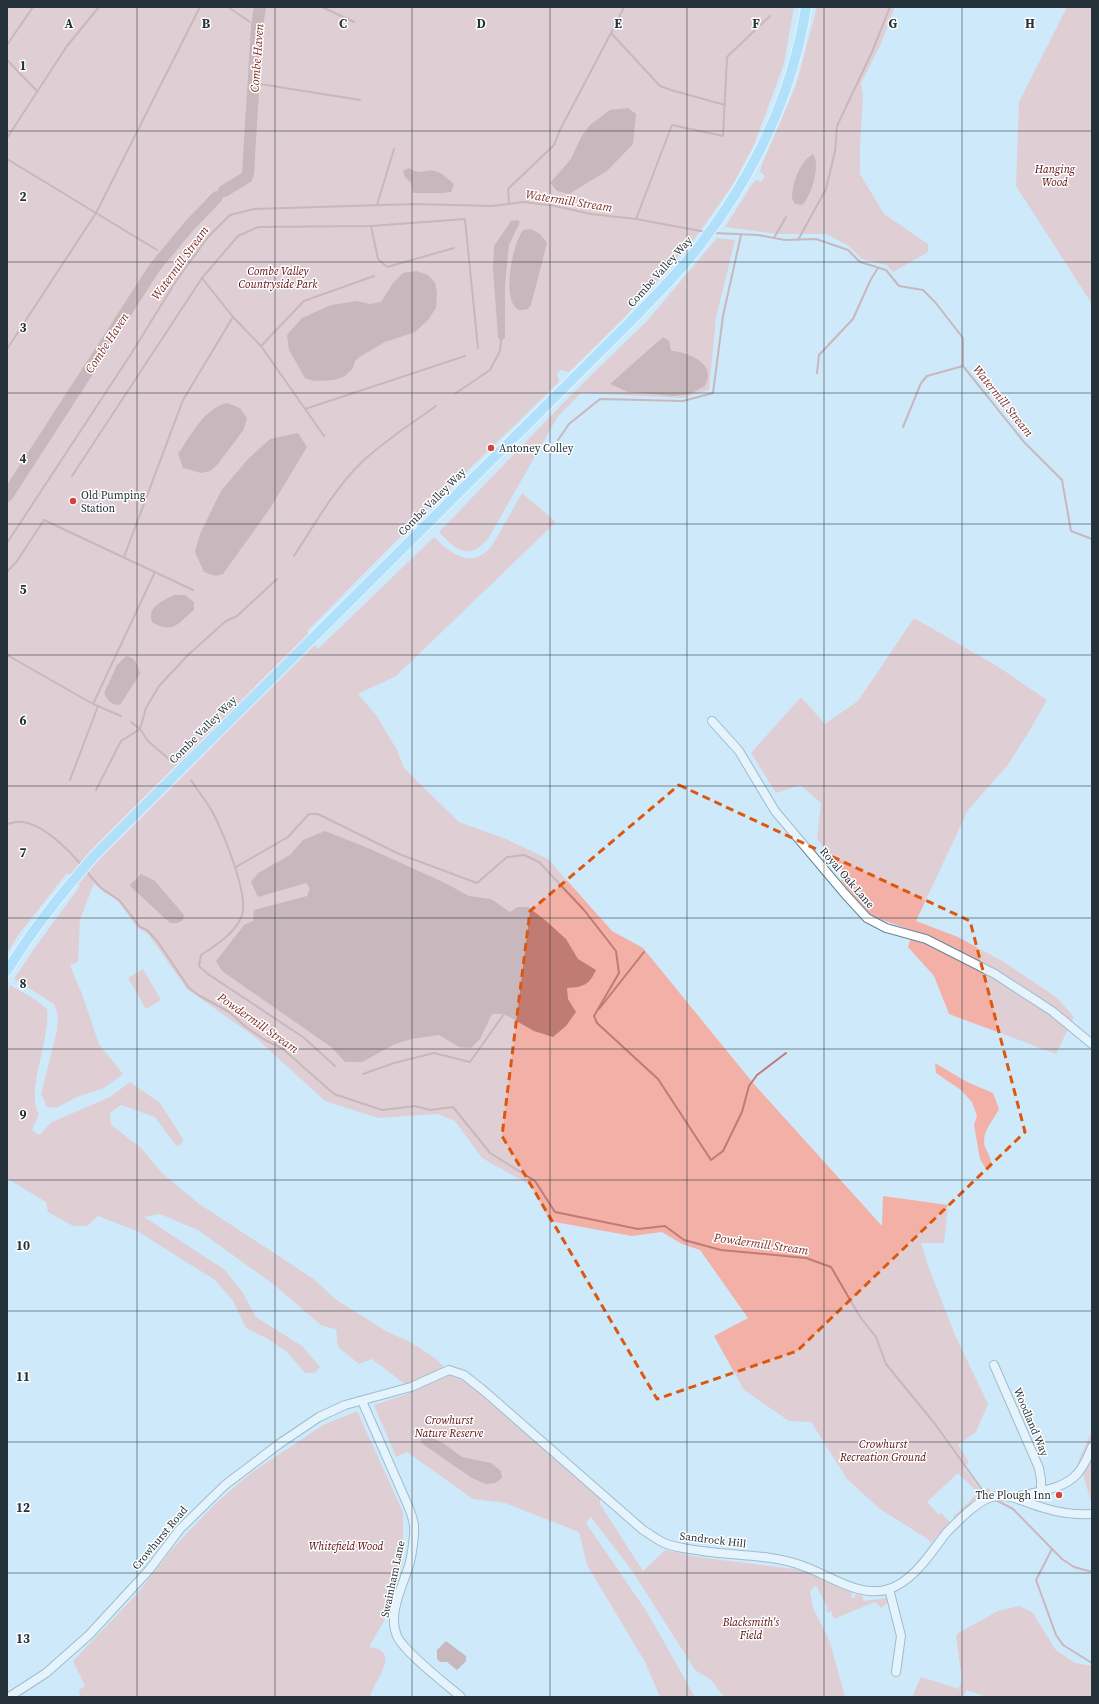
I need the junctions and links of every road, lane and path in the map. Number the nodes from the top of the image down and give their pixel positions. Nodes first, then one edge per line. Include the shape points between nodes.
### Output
1 (806, 7) edge
2 (712, 721) dead end
3 (7, 971) edge
4 (1092, 1044) edge
5 (994, 1365) dead end
6 (362, 1401) junction
7 (1092, 1447) edge
8 (1041, 1490) junction
9 (1015, 1497) junction
10 (1092, 1514) edge
11 (889, 1589) junction
12 (896, 1672) dead end
13 (9, 1697) edge
14 (461, 1697) edge

1 - 3 main road, Combe Valley Way via 788,82 762,147 740,187 703,242 628,324 96,854 34,928
2 - 4 street, Royal Oak Lane via 739,751 775,811 868,918 886,928 926,939 995,974 1052,1011
5 - 8 street, Woodland Way via 1039,1468
6 - 11 street, Sandrock Hill via 420,1383 449,1370 464,1375 643,1530 664,1543 717,1554 754,1555 776,1559 803,1565 849,1586 871,1590
6 - 13 street, Crowhurst Road via 319,1416 225,1485 180,1529 160,1552 149,1570 89,1634 46,1673
6 - 14 street, Swainham Lane via 409,1508 414,1526 410,1561 397,1602 397,1636 402,1645
7 - 8 street via 1083,1465 1071,1480
8 - 9 street
9 - 10 street via 1063,1513
9 - 11 street, Sandrock Hill via 990,1497 975,1506 955,1524 916,1570
11 - 12 street via 901,1636

